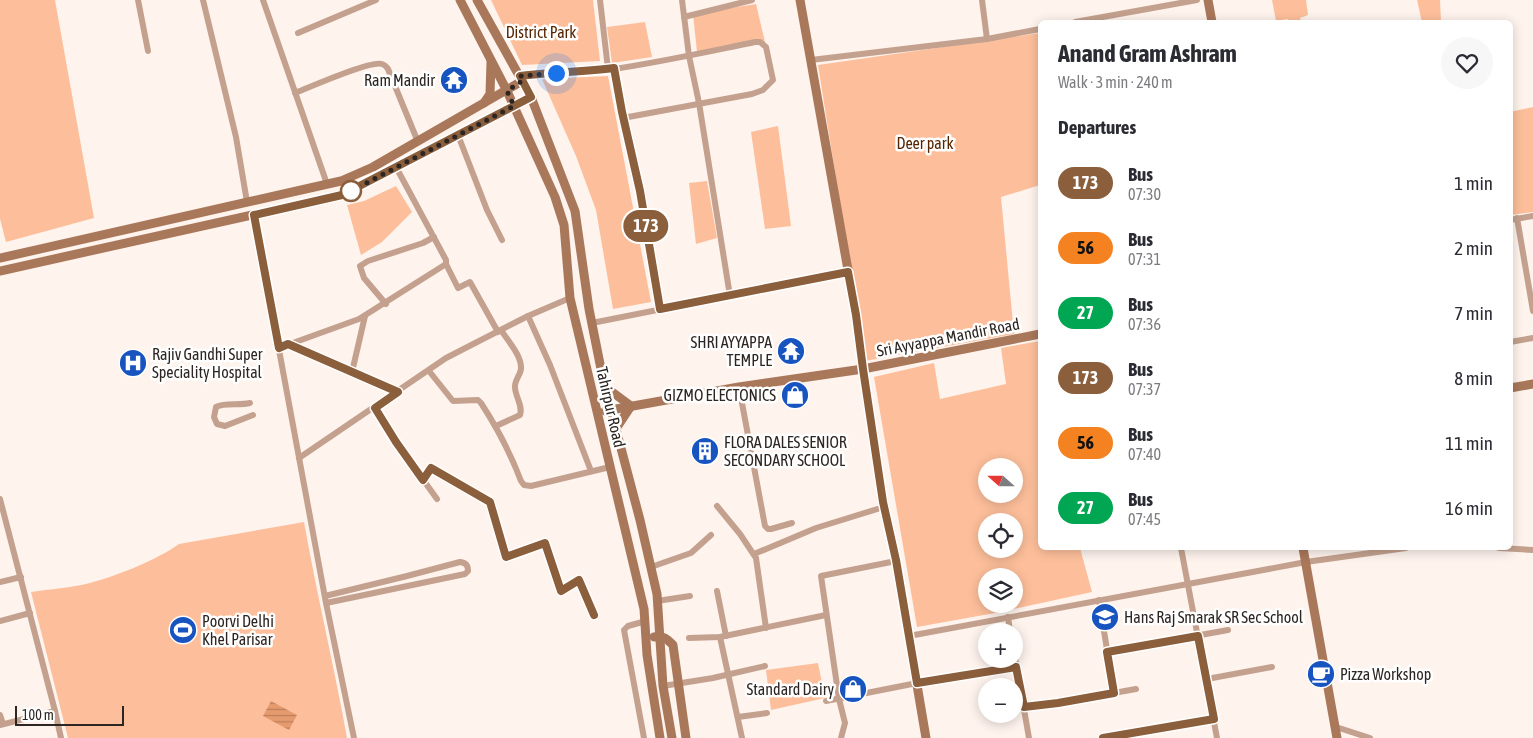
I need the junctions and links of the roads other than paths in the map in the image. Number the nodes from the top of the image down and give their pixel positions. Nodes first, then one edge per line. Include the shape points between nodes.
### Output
1 (138, 0) edge
2 (203, 0) edge
3 (263, 0) edge
4 (376, 0) edge
5 (460, 0) edge
6 (477, 0) edge
7 (600, 0) edge
8 (682, 0) edge
9 (752, 0) edge
10 (800, 0) edge
11 (982, 0) edge
12 (1197, 0) edge
13 (1208, 0) edge
14 (366, 2) edge
15 (684, 17) junction
16 (1095, 20) edge
17 (1212, 20) edge
18 (1038, 29) edge
19 (298, 33) dead end
20 (987, 39) junction
21 (148, 51) dead end
22 (688, 56) junction
23 (491, 60) junction
24 (811, 60) junction
25 (611, 69) junction
26 (521, 79) junction
27 (507, 91) junction
28 (295, 93) junction
29 (531, 97) junction
30 (484, 103) junction
31 (699, 103) junction
32 (514, 106) junction
33 (623, 118) junction
34 (458, 135) junction
35 (418, 142) junction
36 (396, 168) junction
37 (327, 184) junction
38 (247, 202) junction
39 (254, 215) junction
40 (1533, 216) edge
41 (1514, 219) edge
42 (434, 237) junction
43 (502, 240) dead end
44 (0, 258) edge
45 (446, 264) junction
46 (0, 271) edge
47 (848, 272) junction
48 (730, 296) junction
49 (570, 298) junction
50 (386, 304) junction
51 (660, 309) junction
52 (1533, 311) edge
53 (365, 316) junction
54 (528, 316) junction
55 (592, 323) junction
56 (499, 331) junction
57 (1038, 334) edge
58 (1533, 338) edge
59 (1513, 341) edge
60 (288, 344) junction
61 (279, 348) junction
62 (863, 369) junction
63 (429, 371) junction
64 (352, 372) junction
65 (1533, 384) edge
66 (604, 386) junction
67 (739, 387) junction
68 (1513, 387) edge
69 (398, 392) junction
70 (250, 403) dead end
71 (632, 406) junction
72 (375, 408) junction
73 (610, 410) junction
74 (597, 412) junction
75 (253, 415) dead end
76 (496, 426) junction
77 (615, 430) junction
78 (299, 458) junction
79 (610, 467) junction
80 (591, 471) junction
81 (423, 480) junction
82 (0, 499) edge
83 (437, 499) dead end
84 (717, 506) dead end
85 (884, 507) junction
86 (792, 523) dead end
87 (711, 535) dead end
88 (1513, 549) edge
89 (1181, 550) edge
90 (1303, 550) edge
91 (1392, 550) edge
92 (1533, 550) edge
93 (754, 554) junction
94 (896, 560) junction
95 (1306, 562) junction
96 (651, 567) junction
97 (21, 576) junction
98 (0, 582) edge
99 (1188, 584) junction
100 (717, 591) dead end
101 (325, 596) junction
102 (690, 596) dead end
103 (1099, 600) junction
104 (657, 601) junction
105 (326, 603) junction
106 (30, 613) junction
107 (594, 615) dead end
108 (826, 615) junction
109 (1008, 617) junction
110 (0, 621) edge
111 (646, 622) junction
112 (1009, 623) edge
113 (766, 628) junction
114 (1228, 630) dead end
115 (659, 636) junction
116 (723, 636) junction
117 (909, 636) junction
118 (1198, 636) junction
119 (646, 638) junction
120 (689, 638) dead end
121 (1107, 652) junction
122 (765, 666) dead end
123 (1272, 667) dead end
124 (1010, 668) edge
125 (1016, 668) edge
126 (729, 674) junction
127 (1207, 679) junction
128 (678, 683) junction
129 (917, 683) junction
130 (663, 686) junction
131 (1136, 688) dead end
132 (1114, 693) junction
133 (839, 699) junction
134 (826, 701) dead end
135 (1024, 707) junction
136 (55, 712) junction
137 (767, 713) dead end
138 (0, 715) edge
139 (738, 717) junction
140 (1214, 719) junction
141 (1, 724) edge
142 (1336, 727) junction
143 (61, 738) edge
144 (354, 738) edge
145 (644, 738) edge
146 (660, 738) edge
147 (672, 738) edge
148 (686, 738) edge
149 (742, 738) edge
150 (841, 738) edge
151 (926, 738) edge
152 (1029, 738) edge
153 (1103, 738) edge
154 (1217, 738) edge
155 (1338, 738) edge
156 (1370, 738) edge

1 - 21 street
2 - 38 street via 236,137
3 - 28 street
4 - 14 street
5 - 23 main road, Tahirpur Road
6 - 26 main road, Tahirpur Road
7 - 25 street
8 - 15 street
9 - 15 street
10 - 24 main road
11 - 20 street
12 - 16 street
13 - 17 main road
14 - 19 street
15 - 22 street
18 - 20 street
20 - 24 street
22 - 25 street
22 - 31 street
22 - 31 street via 760,42 766,47 773,75 773,80 763,90
23 - 27 main road, Tahirpur Road
23 - 30 main road via 490,94
24 - 47 main road
25 - 26 street
25 - 33 street
26 - 27 main road
26 - 29 main road, Tahirpur Road
27 - 30 main road
27 - 32 main road, Tahirpur Road
28 - 35 street via 381,63 388,69
28 - 37 street
29 - 32 main road
29 - 55 main road, Tahirpur Road via 575,211
30 - 35 main road
31 - 33 street
31 - 48 street
32 - 34 main road
32 - 49 main road, Tahirpur Road via 555,197 564,225
33 - 51 street via 640,191
34 - 36 main road
34 - 43 street
35 - 37 main road via 373,167
36 - 39 main road via 342,195
36 - 42 street
37 - 38 main road
38 - 44 main road
39 - 46 main road
39 - 61 street
40 - 41 street
41 - 52 street
42 - 45 street
42 - 50 street via 423,244 360,266 364,278
45 - 50 street
45 - 56 street via 458,288 470,282
47 - 48 street
47 - 62 main road
48 - 51 street
49 - 54 street
49 - 74 main road, Tahirpur Road
50 - 53 street
51 - 55 street
53 - 60 street
53 - 64 street
54 - 56 street
54 - 80 street
55 - 66 main road, Tahirpur Road
56 - 63 street via 446,358
56 - 76 street via 521,364 515,385 522,410 520,415
57 - 62 main road, Sri Ayyappa Mandir Road
58 - 59 street
60 - 61 street
60 - 64 street
61 - 78 street
62 - 67 main road, Sri Ayyappa Mandir Road
62 - 85 main road
63 - 69 street
63 - 76 street via 451,400 478,400
64 - 69 street
65 - 68 main road
66 - 71 main road
66 - 73 main road, Tahirpur Road
67 - 71 main road, Sri Ayyappa Mandir Road
67 - 86 street via 765,526 771,529
69 - 72 street
70 - 75 street via 240,406 222,404 216,407 214,416 217,424 224,426
71 - 73 main road, Sri Ayyappa Mandir Road
71 - 77 main road
72 - 78 street
72 - 81 street
73 - 74 main road, Sri Ayyappa Mandir Road
73 - 77 main road, Tahirpur Road
74 - 79 main road, Tahirpur Road
76 - 80 street via 524,485
77 - 96 main road, Tahirpur Road
78 - 101 street
79 - 80 street
79 - 111 main road, Tahirpur Road
81 - 83 street
81 - 107 street via 431,468 490,502 506,557 545,543 561,591 579,580
82 - 97 street
84 - 93 street
85 - 93 street via 816,528
85 - 94 main road
87 - 96 street via 691,553
88 - 92 street
89 - 99 street
90 - 95 main road
91 - 95 street
93 - 113 street
94 - 108 street via 821,576
94 - 117 main road
95 - 99 street
95 - 142 main road
96 - 104 main road, Tahirpur Road
97 - 98 street
97 - 106 street
99 - 103 street
99 - 118 street
100 - 116 street
101 - 105 street
101 - 105 street via 460,562 468,567 465,574
102 - 104 street
103 - 109 street
103 - 121 street
104 - 115 main road, Tahirpur Road
105 - 144 street
106 - 110 street
106 - 136 street
108 - 113 street
108 - 133 street
109 - 112 street
109 - 117 street
111 - 119 main road, Tahirpur Road
111 - 145 street via 624,630
113 - 116 street
114 - 118 street
115 - 119 main road
115 - 128 main road via 667,638 673,645
115 - 130 main road, Tahirpur Road
116 - 120 street
116 - 126 street
117 - 129 main road
118 - 121 street
118 - 127 street
119 - 146 main road, Tahirpur Road
121 - 132 street
122 - 126 street
123 - 127 street
124 - 129 street
125 - 135 street
126 - 128 street
126 - 139 street
127 - 140 street
128 - 130 street
128 - 148 main road
129 - 133 street
129 - 151 main road
130 - 147 main road, Tahirpur Road
131 - 132 street
132 - 135 street
133 - 134 street
133 - 150 street via 845,723
135 - 152 street
136 - 141 street
136 - 143 street
137 - 139 street
138 - 141 street
139 - 149 street
140 - 153 street
140 - 154 street
142 - 155 main road
142 - 156 street

